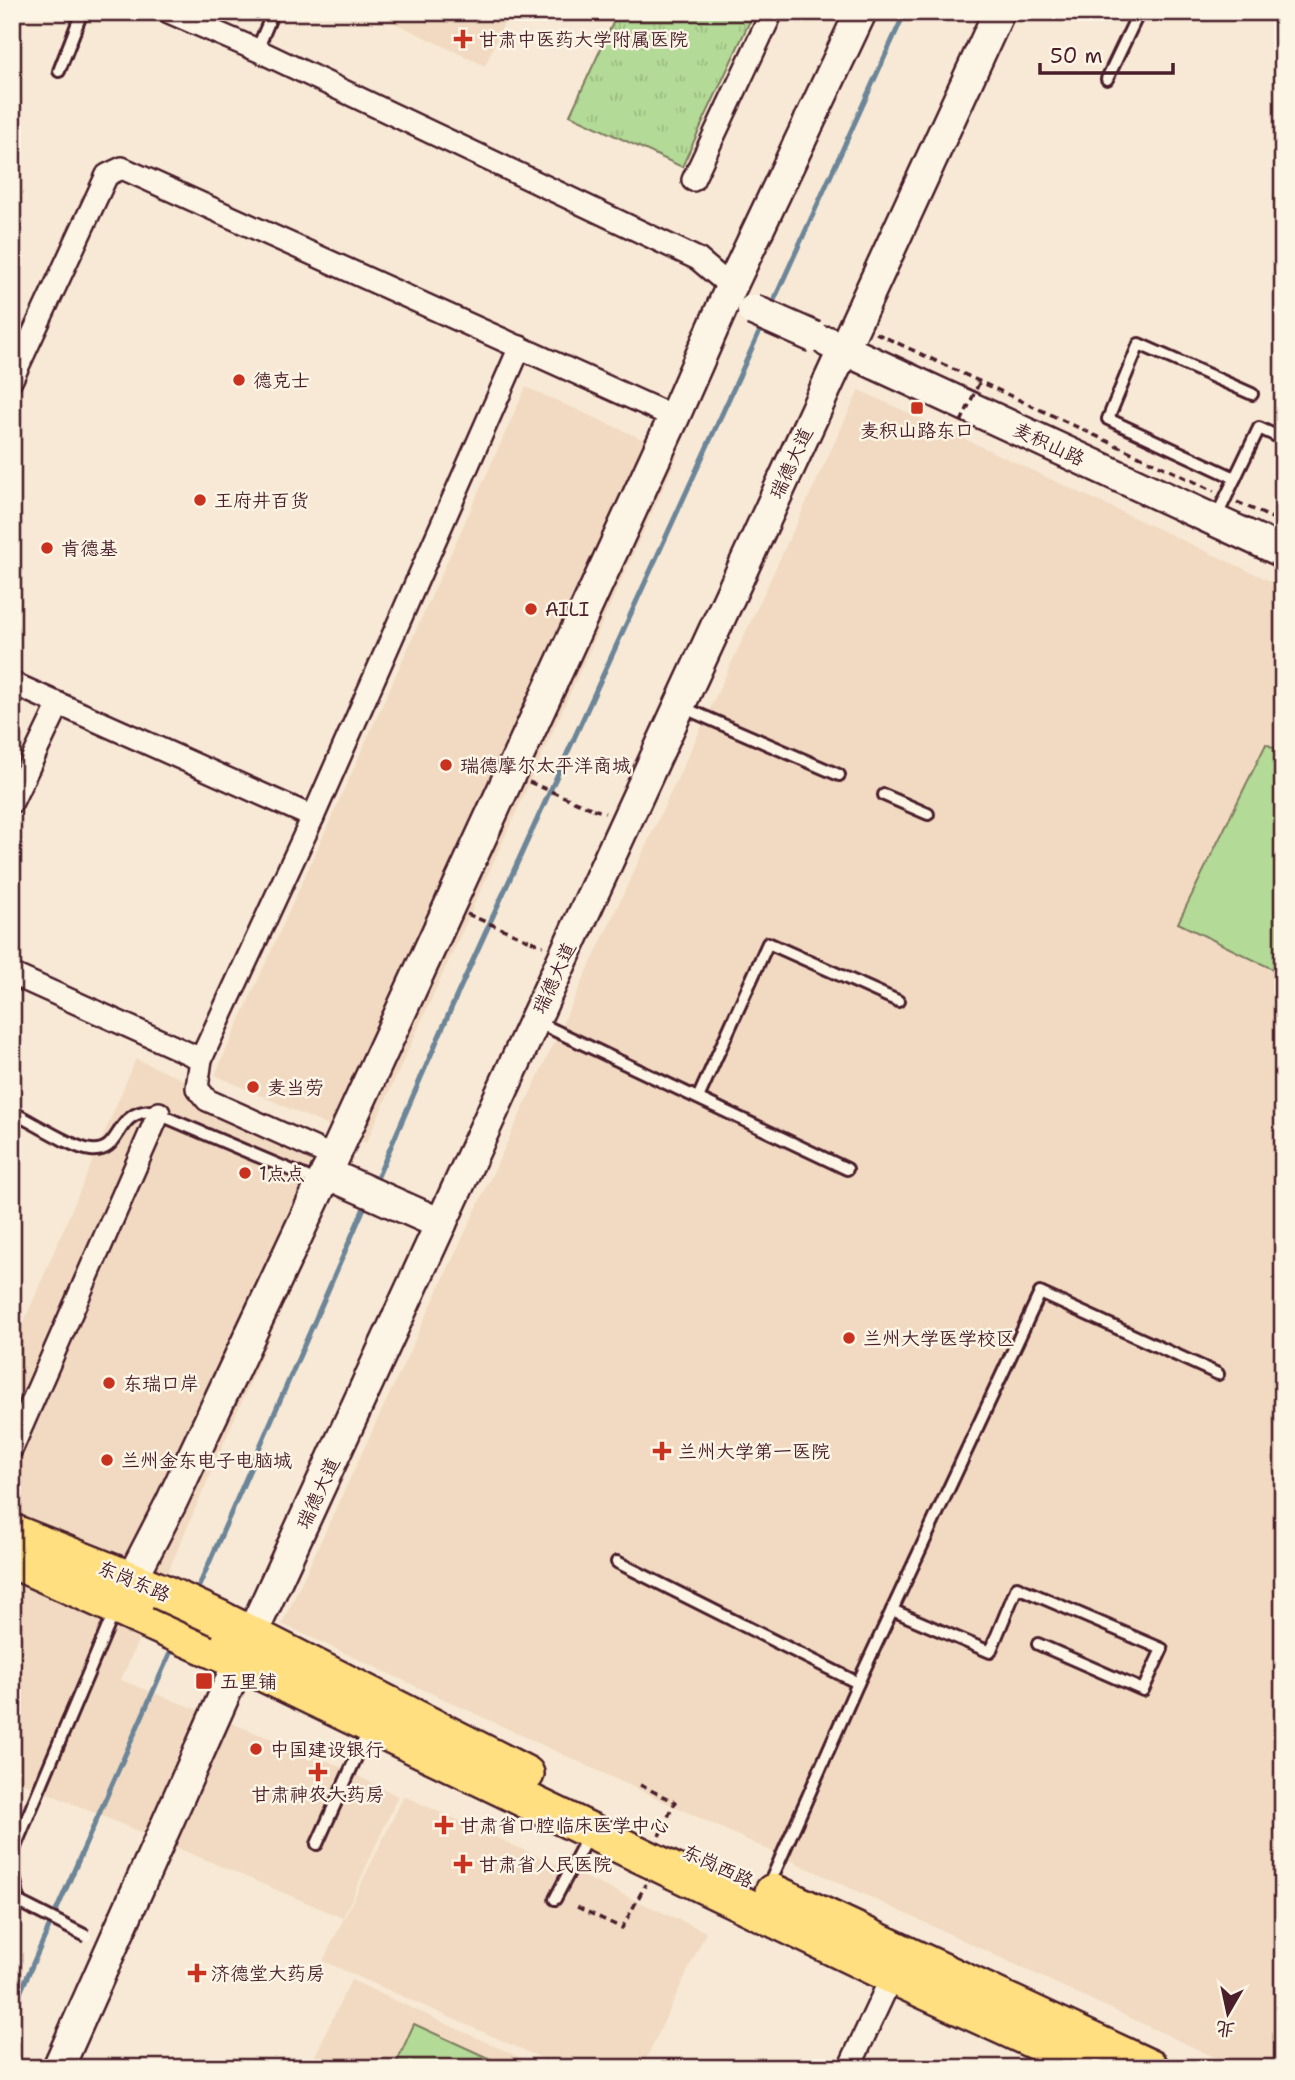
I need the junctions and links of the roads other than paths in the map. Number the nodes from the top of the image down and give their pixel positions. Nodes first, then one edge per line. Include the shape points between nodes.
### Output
1 (82, 12) edge
2 (169, 12) edge
3 (273, 12) edge
4 (772, 12) edge
5 (861, 12) edge
6 (999, 12) edge
7 (1139, 12) edge
8 (257, 50) junction
9 (59, 71) dead end
10 (1107, 79) dead end
11 (693, 180) dead end
12 (731, 287) junction
13 (850, 337) junction
14 (520, 347) junction
15 (12, 379) edge
16 (1252, 394) dead end
17 (674, 417) junction
18 (1283, 439) edge
19 (1235, 478) junction
20 (1220, 508) junction
21 (1283, 552) edge
22 (12, 683) edge
23 (59, 704) junction
24 (680, 706) junction
25 (839, 775) dead end
26 (884, 795) dead end
27 (12, 802) edge
28 (928, 814) dead end
29 (313, 817) junction
30 (12, 974) edge
31 (898, 1002) dead end
32 (534, 1020) junction
33 (201, 1059) junction
34 (698, 1098) junction
35 (12, 1112) edge
36 (159, 1113) junction
37 (847, 1169) dead end
38 (332, 1174) junction
39 (442, 1224) junction
40 (1218, 1374) dead end
41 (12, 1448) edge
42 (12, 1532) edge
43 (12, 1560) edge
44 (617, 1562) dead end
45 (136, 1599) junction
46 (892, 1610) junction
47 (1038, 1644) dead end
48 (246, 1648) junction
49 (858, 1683) junction
50 (370, 1725) junction
51 (590, 1831) junction
52 (317, 1844) dead end
53 (657, 1851) junction
54 (12, 1854) edge
55 (12, 1865) edge
56 (767, 1890) junction
57 (555, 1899) dead end
58 (100, 1941) junction
59 (892, 1976) junction
60 (58, 2068) edge
61 (849, 2068) edge
62 (1093, 2068) edge
63 (1151, 2068) edge

1 - 9 lane
2 - 8 street
3 - 8 lane
4 - 11 street
5 - 12 street
6 - 13 street, 瑞德大道
7 - 10 lane
8 - 12 street via 698,259
12 - 13 street, 麦积山路, bridge via 753,310 814,337
12 - 17 street
13 - 20 street, 麦积山路
13 - 24 street, 瑞德大道
14 - 15 street via 122,168 107,175
14 - 17 street
14 - 29 street
16 - 19 lane via 1139,344 1108,419
17 - 38 street
18 - 19 lane via 1259,428
19 - 20 lane
20 - 21 street, 麦积山路
22 - 23 street
23 - 27 street
23 - 29 street
24 - 25 lane
24 - 32 street, 瑞德大道
26 - 28 lane
29 - 33 street
30 - 33 street
31 - 34 lane via 768,943
32 - 34 lane
32 - 39 street, 瑞德大道
33 - 38 street via 197,1088 207,1100
34 - 37 lane
35 - 36 lane via 90,1150 107,1147 134,1114
36 - 38 lane
36 - 41 street
38 - 39 street
38 - 45 street via 171,1503
39 - 48 street, 瑞德大道
40 - 46 lane via 1040,1293
42 - 45 main road, 东岗东路
43 - 45 main road, 东岗东路
44 - 49 lane
45 - 48 main road, 东岗东路, bridge
45 - 54 lane
46 - 47 lane via 989,1652 1017,1587 1163,1649 1143,1690
46 - 49 lane
48 - 50 main road, 东岗西路
48 - 53 main road, 东岗西路 via 576,1800
48 - 58 street, 瑞德大道
49 - 56 lane
50 - 51 main road, 东岗西路
50 - 52 lane
51 - 53 main road, 东岗西路
51 - 57 lane
53 - 56 main road, 东岗西路
53 - 59 main road, 东岗西路
55 - 58 lane, bridge via 19,1902
56 - 63 main road, 东岗西路
58 - 60 street, 瑞德大道
59 - 61 street
59 - 62 main road, 东岗西路

